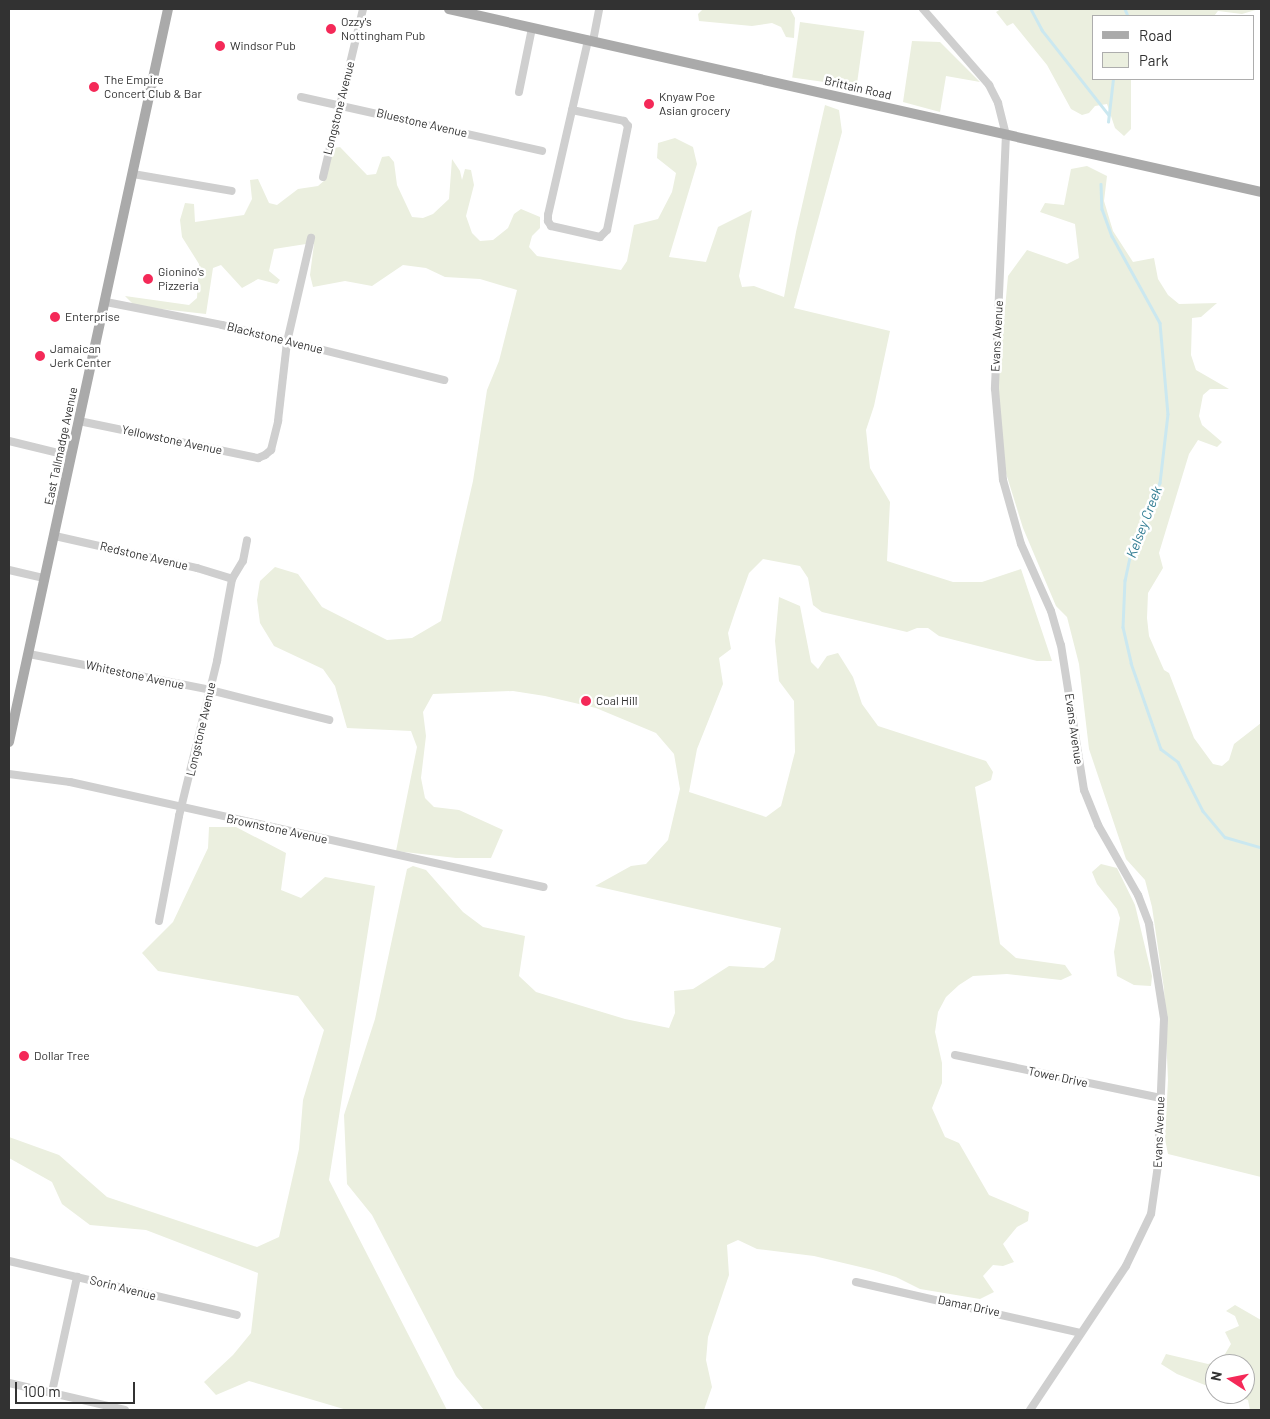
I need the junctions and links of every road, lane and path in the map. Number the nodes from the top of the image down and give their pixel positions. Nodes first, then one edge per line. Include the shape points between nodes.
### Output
1 (168, 9) edge
2 (363, 9) edge
3 (448, 9) edge
4 (599, 9) edge
5 (923, 9) edge
6 (532, 28) junction
7 (591, 40) junction
8 (519, 92) dead end
9 (301, 97) dead end
10 (340, 106) junction
11 (572, 110) junction
12 (1006, 134) junction
13 (542, 151) dead end
14 (133, 174) junction
15 (323, 177) dead end
16 (232, 192) dead end
17 (1261, 192) edge
18 (311, 238) dead end
19 (106, 302) junction
20 (287, 342) junction
21 (444, 380) dead end
22 (80, 421) junction
23 (9, 441) edge
24 (71, 456) junction
25 (55, 536) junction
26 (248, 540) dead end
27 (9, 570) edge
28 (45, 578) junction
29 (232, 579) junction
30 (29, 654) junction
31 (210, 690) junction
32 (13, 700) edge
33 (329, 720) dead end
34 (9, 742) edge
35 (9, 774) edge
36 (181, 808) junction
37 (544, 887) dead end
38 (159, 921) dead end
39 (955, 1055) dead end
40 (1160, 1098) junction
41 (9, 1261) edge
42 (77, 1278) junction
43 (856, 1282) dead end
44 (237, 1315) dead end
45 (1080, 1333) junction
46 (9, 1383) edge
47 (52, 1392) junction
48 (125, 1410) edge
49 (1030, 1410) edge

1 - 14 main road, East Tallmadge Avenue
2 - 10 street, Longstone Avenue
3 - 6 main road, Brittain Road
4 - 7 street
5 - 12 street, Evans Avenue via 989,85 998,103
6 - 7 main road, Brittain Road
6 - 8 street
7 - 11 street
7 - 12 main road, Brittain Road
9 - 10 street, Bluestone Avenue
10 - 13 street, Bluestone Avenue
10 - 15 street, Longstone Avenue
11 - 11 street via 548,221 552,226 600,237 607,230 628,126 624,121
12 - 17 main road, Brittain Road
12 - 40 street, Evans Avenue via 995,389 1001,469 1021,544 1045,597 1061,645 1084,790 1098,824 1138,895 1149,924 1164,1019
14 - 16 street
14 - 19 main road, East Tallmadge Avenue
18 - 20 street
19 - 20 street, Blackstone Avenue
19 - 22 main road, East Tallmadge Avenue
20 - 21 street, Blackstone Avenue
20 - 22 street, Yellowstone Avenue via 278,421 271,450 258,458
22 - 24 main road, East Tallmadge Avenue
23 - 24 street
24 - 25 main road, East Tallmadge Avenue
25 - 28 main road, East Tallmadge Avenue
25 - 29 street, Redstone Avenue
26 - 29 street, Longstone Avenue via 243,561
27 - 28 street
28 - 30 main road, East Tallmadge Avenue
29 - 31 street, Longstone Avenue
30 - 31 street, Whitestone Avenue
30 - 32 main road, East Tallmadge Avenue
31 - 33 street, Whitestone Avenue
31 - 36 street, Longstone Avenue
32 - 34 main road, East Tallmadge Avenue
35 - 36 street, Brownstone Avenue via 70,782
36 - 37 street, Brownstone Avenue
36 - 38 street, Longstone Avenue
39 - 40 street, Tower Drive
40 - 45 street, Evans Avenue via 1158,1165 1151,1214 1133,1255
41 - 42 street, Sorin Avenue
42 - 44 street, Sorin Avenue
42 - 47 street
43 - 45 street, Damar Drive
45 - 49 street, Evans Avenue
46 - 47 street
47 - 48 street

